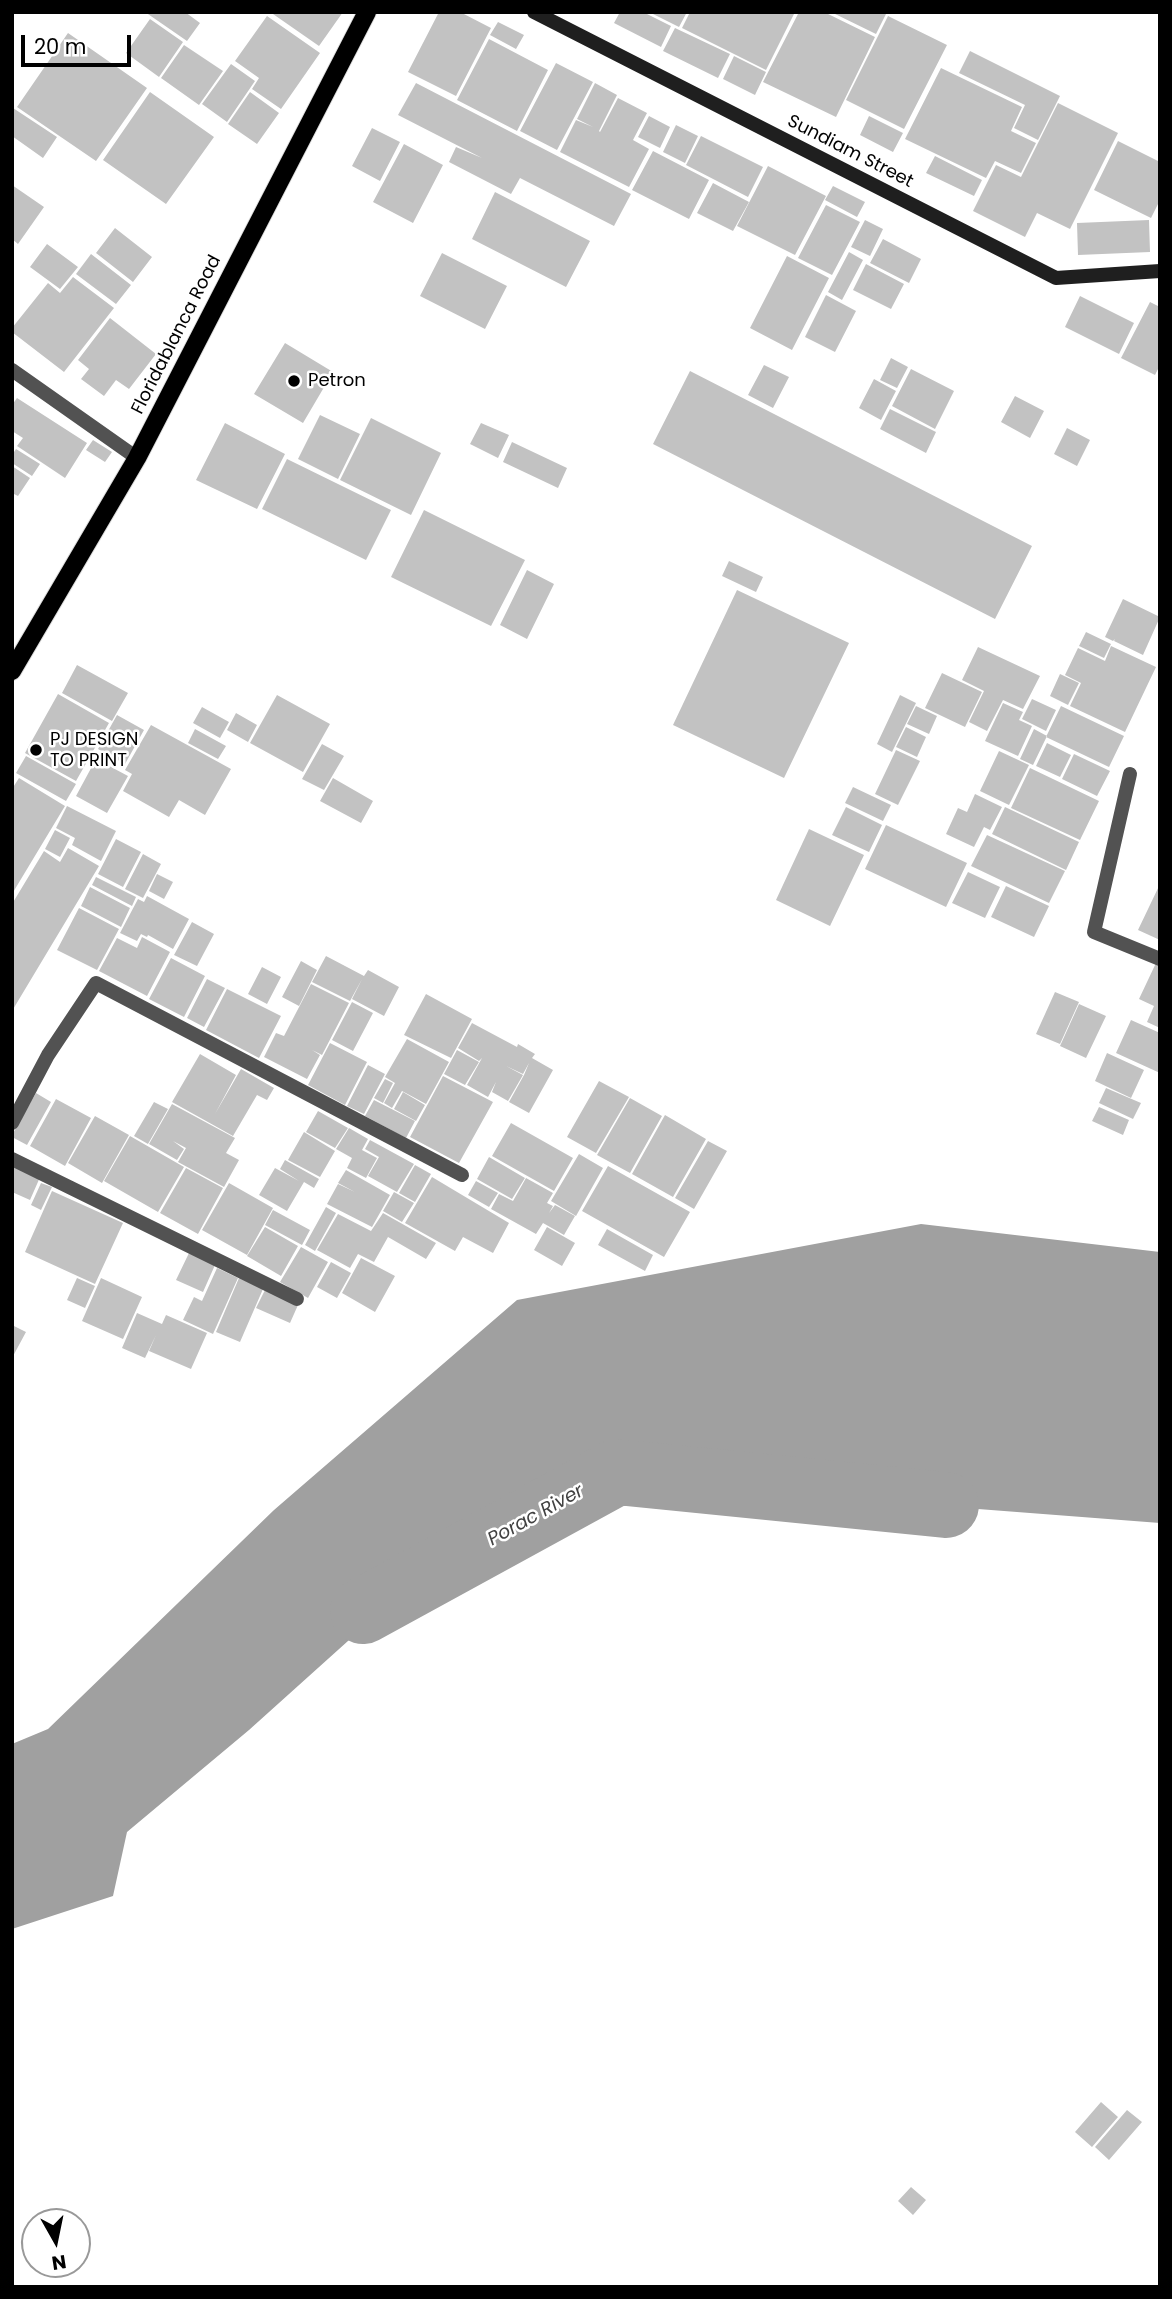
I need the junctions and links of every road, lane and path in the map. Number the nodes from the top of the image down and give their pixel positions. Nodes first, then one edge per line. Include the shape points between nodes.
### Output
1 (367, 12) edge
2 (534, 12) edge
3 (1160, 271) edge
4 (12, 370) edge
5 (137, 458) junction
6 (12, 671) edge
7 (1130, 774) dead end
8 (1160, 959) edge
9 (12, 1124) edge
10 (12, 1159) edge
11 (462, 1175) dead end
12 (297, 1299) dead end

1 - 5 main road, Floridablanca Road
2 - 3 street, Sundiam Street via 1056,278
4 - 5 street
5 - 6 main road, Floridablanca Road
7 - 8 street via 1094,932
9 - 11 street via 48,1055 96,983
10 - 12 street

